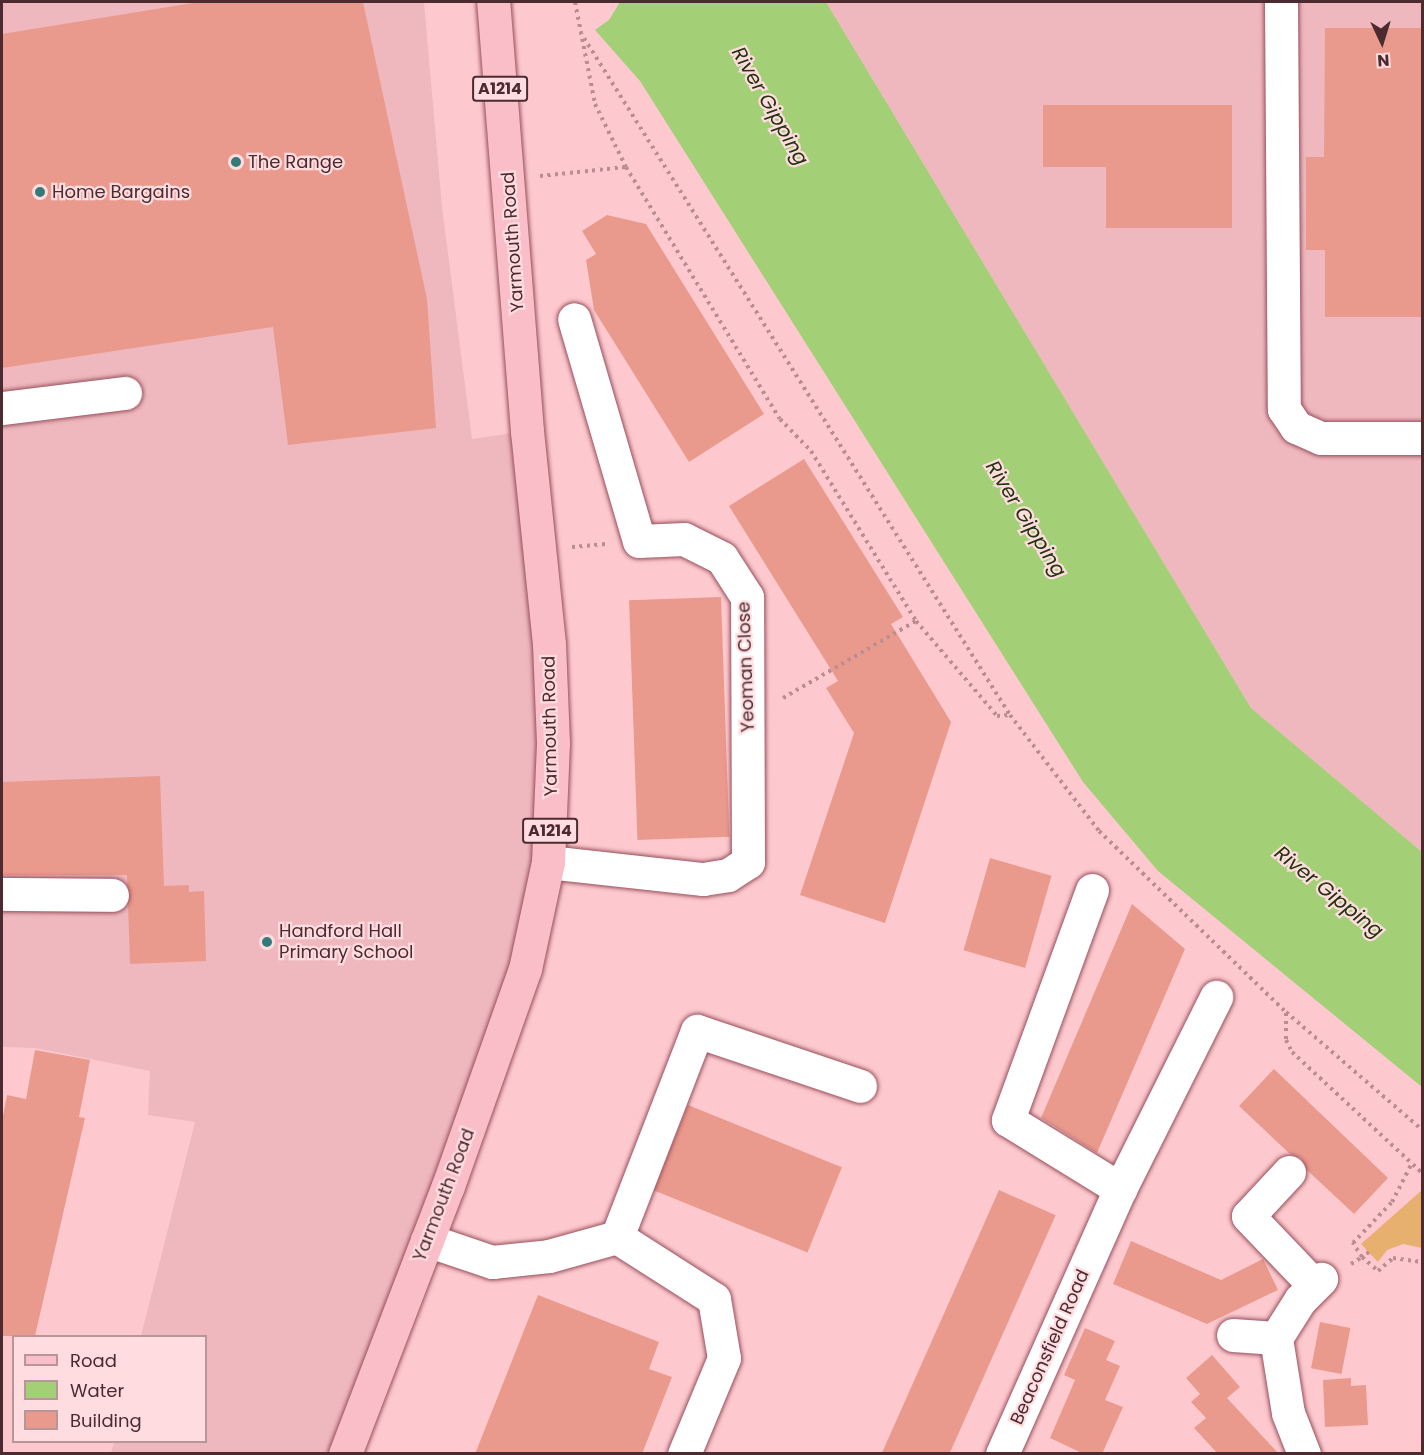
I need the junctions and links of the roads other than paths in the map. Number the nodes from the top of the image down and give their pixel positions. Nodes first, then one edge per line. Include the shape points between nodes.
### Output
1 (493, 2) edge
2 (1281, 2) edge
3 (574, 319) dead end
4 (125, 393) dead end
5 (2, 408) edge
6 (1422, 438) edge
7 (548, 862) junction
8 (1092, 890) dead end
9 (2, 894) edge
10 (112, 895) dead end
11 (1216, 997) dead end
12 (860, 1086) dead end
13 (1288, 1172) dead end
14 (1120, 1189) junction
15 (617, 1237) junction
16 (427, 1240) junction
17 (1233, 1335) dead end
18 (1276, 1338) junction
19 (345, 1454) edge
20 (684, 1454) edge
21 (1002, 1454) edge
22 (1304, 1454) edge

1 - 7 main road, Yarmouth Road / A1214 via 527,431 549,644 553,743
2 - 6 street via 1284,409 1296,427 1321,438
3 - 7 street, Yeoman Close via 639,541 684,539 722,558 747,597 748,862 728,875 703,879
4 - 5 street
7 - 16 main road, Yarmouth Road / A1214 via 525,969
8 - 14 street via 1008,1120
9 - 10 street
11 - 14 street, Beaconsfield Road
12 - 15 street via 697,1031
13 - 18 street via 1248,1216 1318,1282
14 - 21 street, Beaconsfield Road
15 - 16 street via 549,1256 492,1262
15 - 20 street via 714,1299 724,1358
16 - 19 main road, Yarmouth Road / A1214
17 - 18 street
18 - 22 street via 1288,1413

